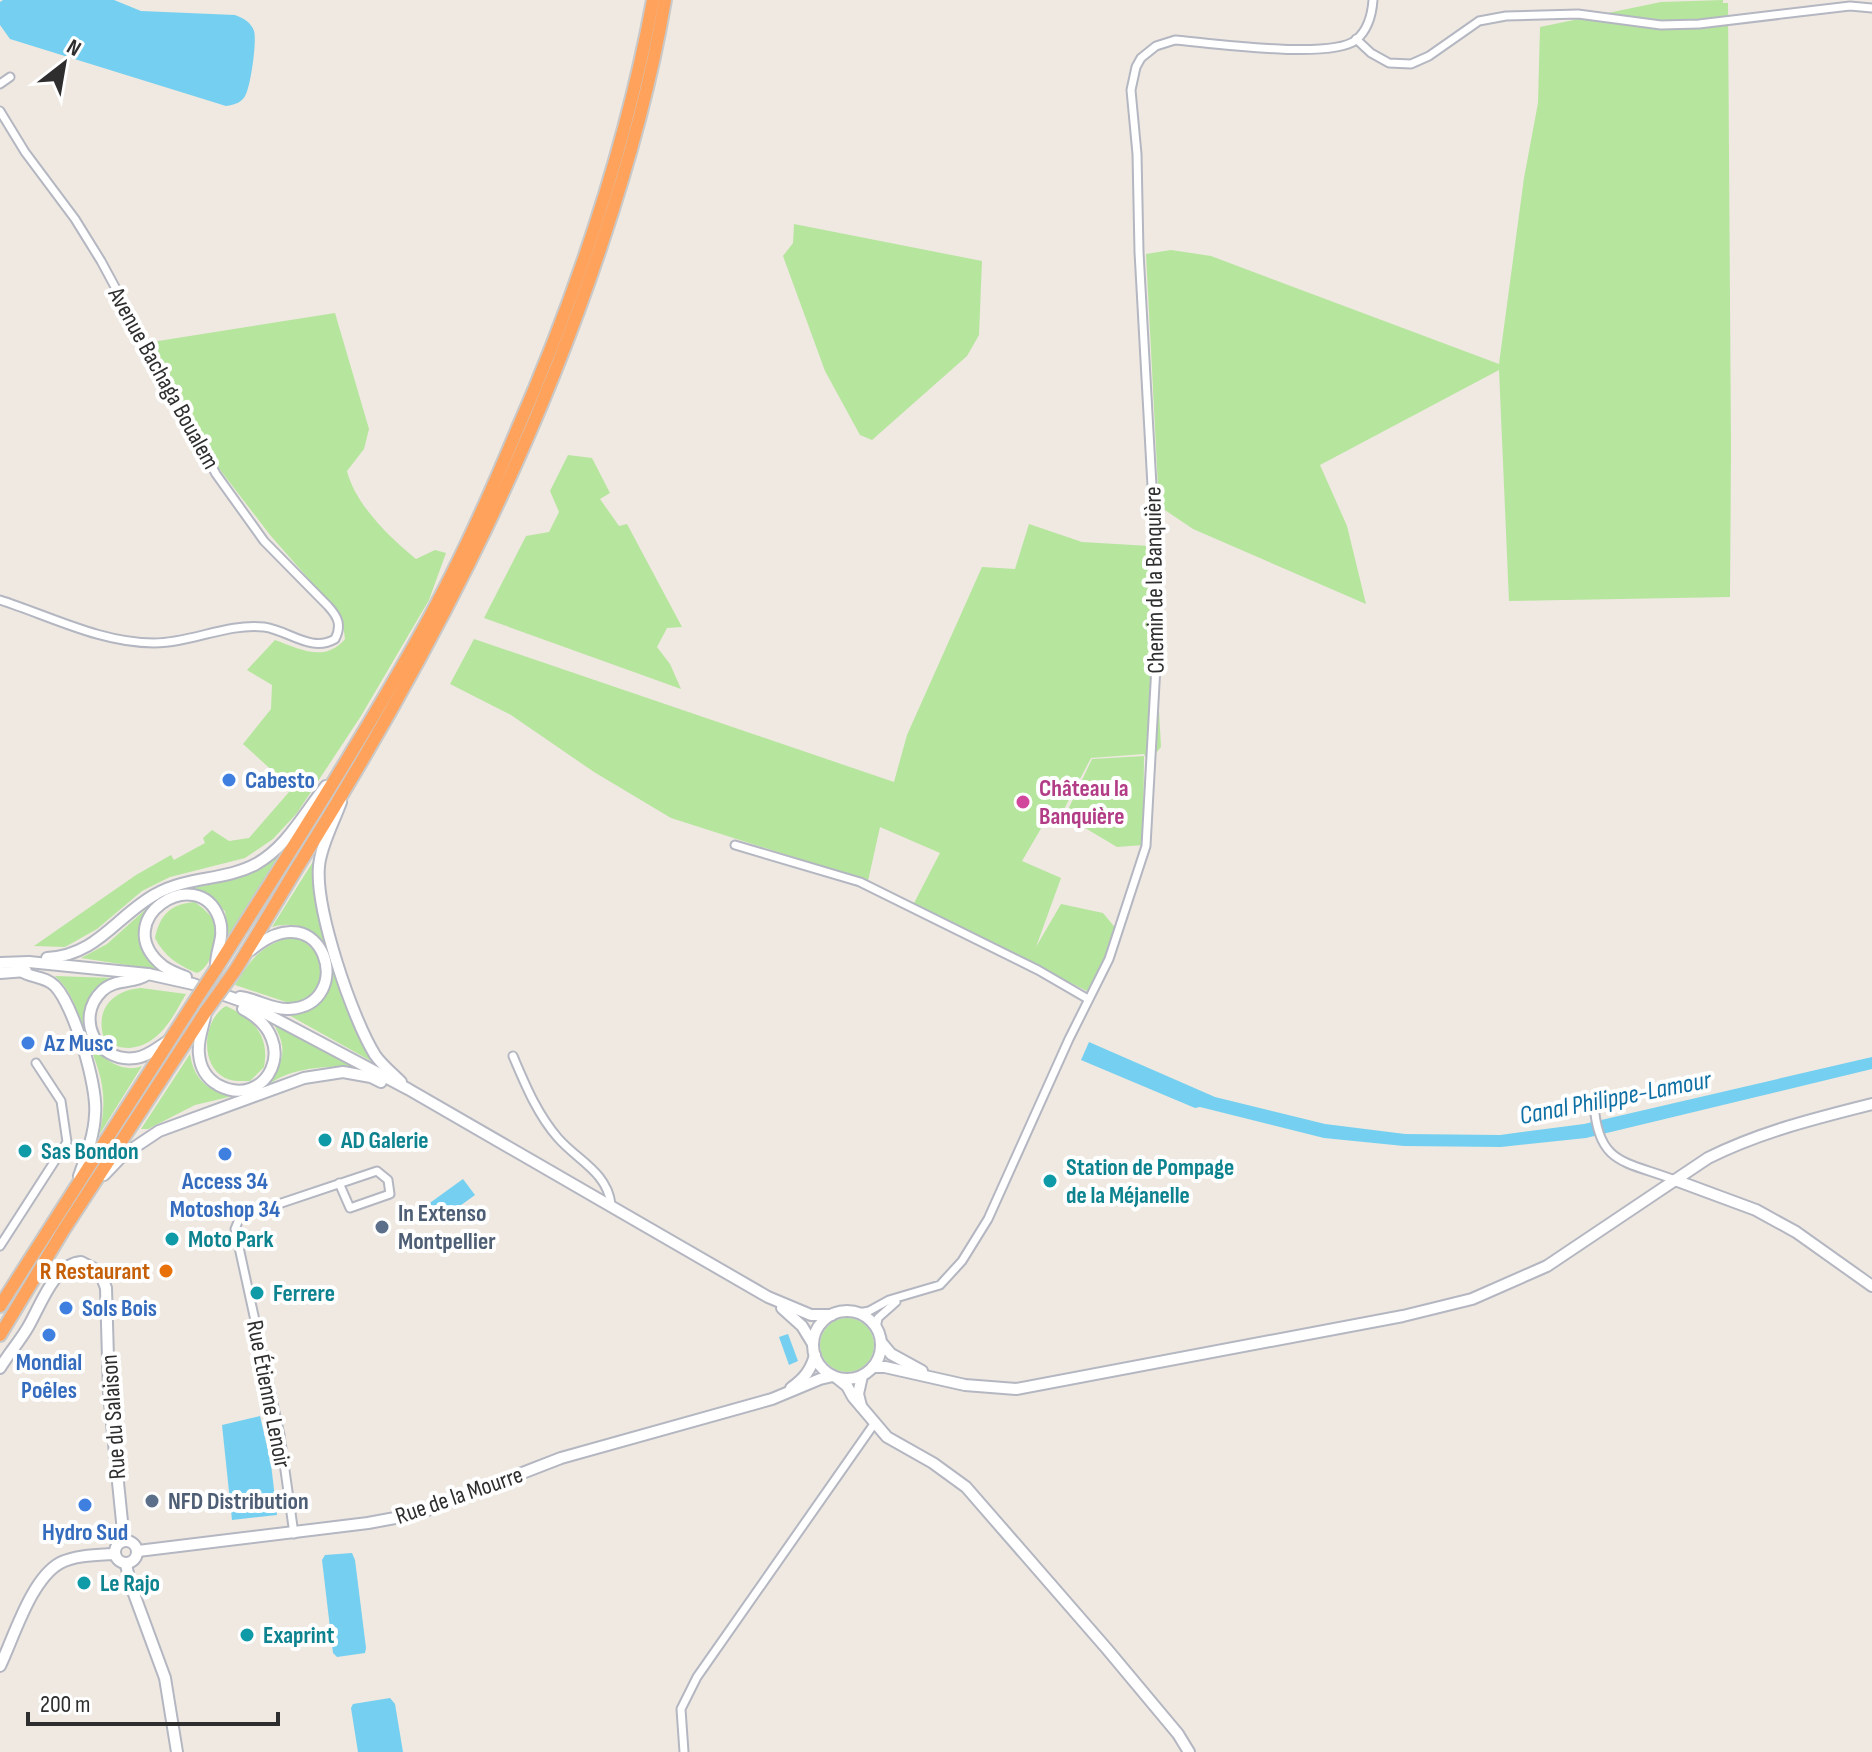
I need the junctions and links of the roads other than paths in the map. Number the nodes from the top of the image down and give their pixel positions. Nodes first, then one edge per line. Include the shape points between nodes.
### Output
1 (653, 0) edge
2 (665, 0) edge
3 (1373, 0) edge
4 (1872, 8) edge
5 (1356, 39) junction
6 (10, 77) dead end
7 (0, 84) edge
8 (0, 111) edge
9 (0, 600) edge
10 (343, 767) junction
11 (345, 791) junction
12 (735, 845) dead end
13 (245, 955) junction
14 (29, 962) junction
15 (0, 963) edge
16 (63, 966) junction
17 (216, 969) junction
18 (21, 971) junction
19 (0, 973) edge
20 (148, 974) junction
21 (193, 984) junction
22 (230, 996) junction
23 (1088, 999) junction
24 (206, 1011) junction
25 (168, 1041) junction
26 (513, 1056) dead end
27 (36, 1063) dead end
28 (403, 1087) junction
29 (1594, 1104) dead end
30 (1872, 1104) edge
31 (1675, 1180) junction
32 (339, 1183) junction
33 (75, 1189) junction
34 (90, 1191) junction
35 (611, 1204) junction
36 (0, 1246) edge
37 (1872, 1286) edge
38 (768, 1297) junction
39 (904, 1297) junction
40 (0, 1306) edge
41 (859, 1313) junction
42 (832, 1315) junction
43 (876, 1328) junction
44 (0, 1335) edge
45 (881, 1342) junction
46 (814, 1350) junction
47 (873, 1367) junction
48 (0, 1368) edge
49 (862, 1376) junction
50 (835, 1377) junction
51 (938, 1378) junction
52 (772, 1399) junction
53 (862, 1408) junction
54 (874, 1424) junction
55 (294, 1534) junction
56 (124, 1541) junction
57 (138, 1551) junction
58 (115, 1554) junction
59 (126, 1564) junction
60 (0, 1666) edge
61 (177, 1752) edge
62 (684, 1752) edge
63 (1189, 1752) edge

1 - 10 highway via 601,214 547,360 448,581
2 - 11 highway via 630,156 554,376 453,599
3 - 5 street via 1368,23
4 - 5 street via 1661,25 1578,14 1506,16 1479,21 1411,64 1389,63
5 - 23 street, Chemin de la Banquière via 1315,51 1175,40 1149,50 1136,67 1131,90 1159,612 1155,720 1146,846 1109,959
6 - 7 street
8 - 9 street, Avenue Bachaga Boualem via 101,261 216,474 264,541 339,625 328,643 317,644 264,627 144,642 94,633
10 - 14 main road via 281,846 256,864 175,885 142,903 86,948
10 - 17 highway
11 - 13 highway
11 - 28 main road via 320,862 322,898 364,1034
12 - 23 street via 860,882
13 - 22 main road via 269,937 298,932 324,952 326,980 312,1002 289,1009
13 - 24 highway, bridge
14 - 15 main road
14 - 16 main road
16 - 18 main road
16 - 20 main road
17 - 21 main road via 222,927 213,907 191,895 166,899 146,923 147,943 164,967
17 - 25 highway, bridge
18 - 19 main road
18 - 33 main road via 49,981 60,993 90,1071 95,1115
20 - 21 main road
20 - 25 main road via 103,990 90,1013 92,1035 104,1051 125,1058 143,1056
21 - 22 main road
22 - 24 main road via 255,1015 273,1039 273,1067 257,1085 232,1090 206,1075 198,1049
22 - 28 main road
23 - 39 street, Chemin de la Banquière via 988,1219 949,1278
24 - 34 highway
25 - 33 highway
26 - 35 street via 557,1138 603,1180
27 - 36 street via 61,1101 67,1142
28 - 34 main road via 343,1072 304,1078 159,1131 123,1155
28 - 35 main road
29 - 31 street via 1605,1149
30 - 31 main road via 1730,1147
31 - 37 main road via 1756,1210
31 - 51 main road via 1547,1266 1472,1299 1044,1386 992,1389
32 - 32 street, Rue Étienne Lenoir via 350,1208 390,1194 388,1180 377,1171
32 - 55 street, Rue Étienne Lenoir via 240,1217 235,1229 280,1435
33 - 40 highway
34 - 44 highway
35 - 38 main road
38 - 42 main road via 811,1315
38 - 46 main road via 802,1326
39 - 41 street, Chemin de la Banquière
39 - 43 street, Chemin de la Banquière via 883,1312
41 - 42 main road
41 - 43 main road
42 - 46 main road via 818,1327
43 - 45 main road
45 - 47 main road
45 - 51 main road via 891,1354
46 - 50 main road via 825,1371
46 - 52 main road, Rue de la Mourre via 804,1377
47 - 49 main road
47 - 51 main road
48 - 56 main road, Rue du Salaison via 67,1265 81,1262 96,1268 107,1293 109,1394
49 - 50 main road
49 - 53 main road
50 - 52 main road, Rue de la Mourre
50 - 53 main road
52 - 55 main road, Rue de la Mourre via 597,1446 417,1514
53 - 54 main road
54 - 62 street via 697,1677 681,1709
54 - 63 main road via 966,1487
55 - 57 main road, Rue de la Mourre
56 - 57 main road
56 - 58 main road
57 - 59 main road
58 - 59 main road
58 - 60 main road via 61,1562 44,1576
59 - 61 main road via 168,1690

